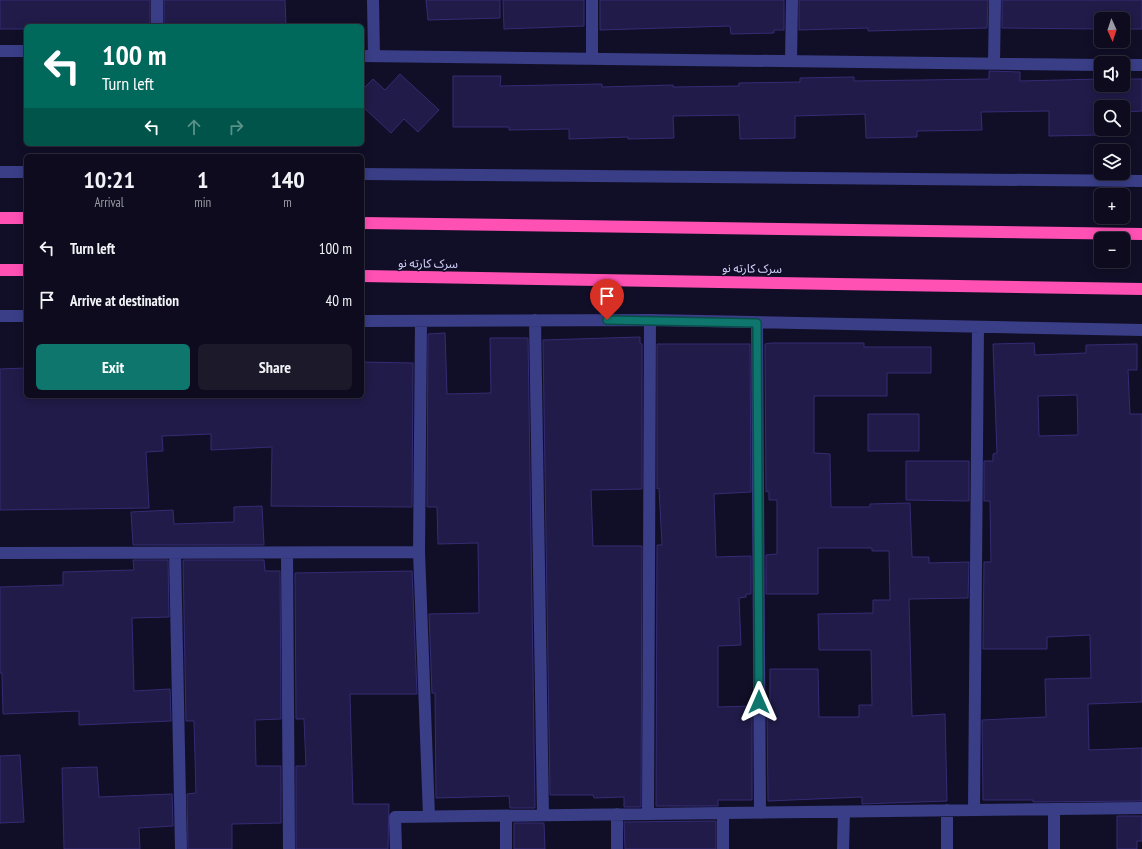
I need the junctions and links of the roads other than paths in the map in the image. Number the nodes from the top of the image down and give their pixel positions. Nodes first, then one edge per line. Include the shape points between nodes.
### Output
1 (157, 0) edge
2 (373, 0) edge
3 (592, 0) edge
4 (792, 0) edge
5 (995, 0) edge
6 (157, 24) edge
7 (0, 51) edge
8 (24, 52) edge
9 (368, 56) edge
10 (592, 58) junction
11 (791, 61) junction
12 (994, 63) junction
13 (1094, 64) edge
14 (1130, 65) edge
15 (1142, 65) edge
16 (0, 172) edge
17 (24, 172) edge
18 (364, 174) edge
19 (1142, 181) edge
20 (0, 218) edge
21 (24, 218) edge
22 (364, 223) edge
23 (1142, 234) edge
24 (0, 270) edge
25 (24, 270) edge
26 (364, 276) edge
27 (1142, 289) edge
28 (0, 316) edge
29 (24, 316) edge
30 (535, 320) junction
31 (650, 320) junction
32 (364, 321) edge
33 (422, 322) junction
34 (757, 323) junction
35 (978, 327) junction
36 (1142, 330) edge
37 (419, 552) junction
38 (0, 553) edge
39 (175, 553) junction
40 (287, 553) junction
41 (1142, 808) edge
42 (1054, 809) junction
43 (947, 810) junction
44 (974, 810) junction
45 (844, 812) junction
46 (723, 813) junction
47 (760, 813) junction
48 (617, 814) junction
49 (648, 814) junction
50 (543, 815) junction
51 (429, 816) junction
52 (506, 816) junction
53 (182, 849) edge
54 (289, 849) edge
55 (396, 849) edge
56 (506, 849) edge
57 (617, 849) edge
58 (723, 849) edge
59 (843, 849) edge
60 (947, 849) edge
61 (1054, 849) edge

1 - 6 street
2 - 9 street
3 - 10 street
4 - 11 street
5 - 12 street
7 - 8 street
9 - 10 street
10 - 11 street
11 - 12 street
12 - 13 street
14 - 15 street
16 - 17 street
18 - 19 street
20 - 21 highway
22 - 23 highway
24 - 25 highway
26 - 27 highway, سرک کارته نو
28 - 29 street
30 - 31 street
30 - 33 street
30 - 50 street
31 - 34 street
31 - 49 street
32 - 33 street
33 - 37 street
34 - 35 street
34 - 47 street
35 - 36 street
35 - 44 street
37 - 40 street
37 - 51 street
38 - 39 street
39 - 40 street
39 - 53 street
40 - 54 street
41 - 42 street
42 - 44 street
42 - 61 street
43 - 44 street
43 - 45 street
43 - 60 street
45 - 47 street
45 - 59 street
46 - 47 street
46 - 49 street
46 - 58 street
48 - 49 street
48 - 50 street
48 - 57 street
50 - 52 street
51 - 52 street
51 - 55 street via 395,817
52 - 56 street

